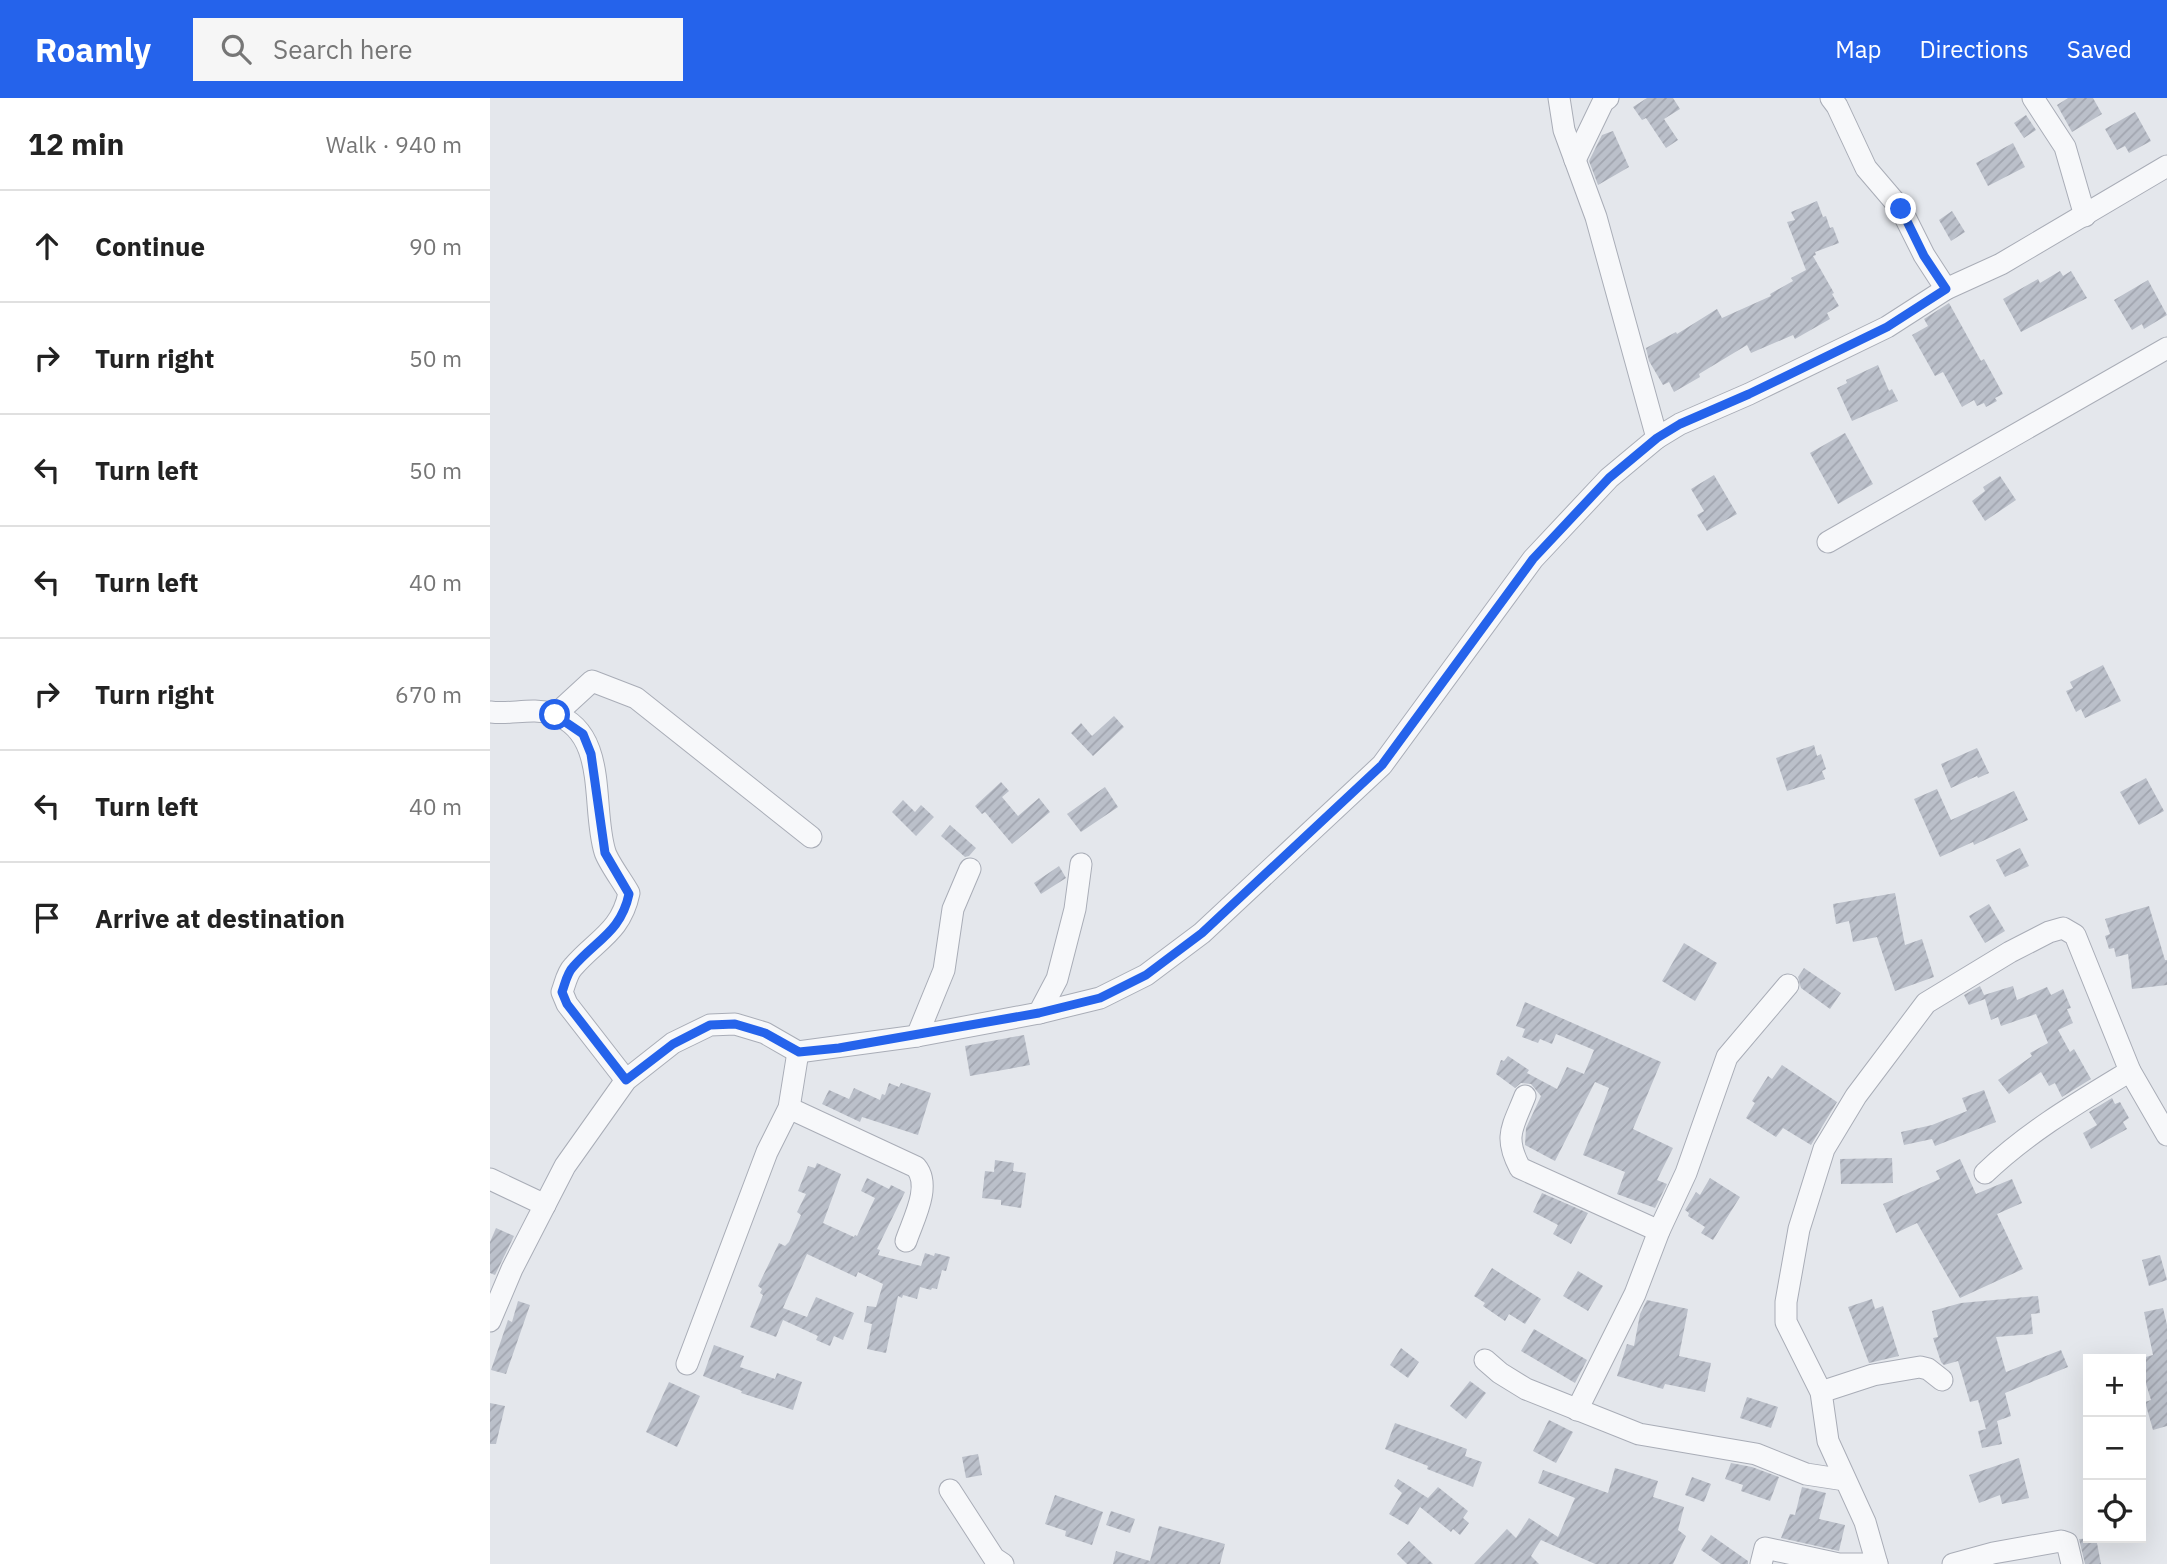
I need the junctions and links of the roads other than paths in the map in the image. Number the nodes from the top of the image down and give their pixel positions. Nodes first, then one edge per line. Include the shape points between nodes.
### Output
1 (1559, 98) edge
2 (1608, 98) edge
3 (1831, 98) edge
4 (2033, 98) edge
5 (1575, 160) junction
6 (2167, 166) edge
7 (2085, 216) junction
8 (1946, 289) junction
9 (2167, 348) edge
10 (1657, 438) junction
11 (1828, 542) dead end
12 (490, 712) edge
13 (555, 715) junction
14 (811, 837) dead end
15 (1081, 864) dead end
16 (970, 869) dead end
17 (1788, 985) dead end
18 (1039, 1013) junction
19 (917, 1036) junction
20 (799, 1052) junction
21 (2130, 1071) junction
22 (626, 1080) junction
23 (1525, 1096) dead end
24 (789, 1108) junction
25 (2167, 1135) edge
26 (1985, 1173) dead end
27 (490, 1179) edge
28 (545, 1205) junction
29 (1659, 1231) junction
30 (906, 1241) dead end
31 (490, 1321) edge
32 (1485, 1360) dead end
33 (688, 1364) dead end
34 (1942, 1380) dead end
35 (1821, 1392) junction
36 (1577, 1410) junction
37 (1846, 1480) junction
38 (950, 1490) dead end
39 (1003, 1564) edge
40 (1761, 1564) edge
41 (1877, 1564) edge
42 (1954, 1564) edge
43 (2072, 1564) edge

1 - 5 street
2 - 5 street
3 - 8 street via 1866,168 1901,209
4 - 7 street via 2065,147
5 - 10 street via 1596,217
6 - 7 street
7 - 8 street
8 - 10 street via 1887,327
9 - 11 street
10 - 18 street via 1609,478 1533,559 1382,765 1202,933 1146,975 1100,998
12 - 13 street via 526,709
13 - 14 street via 592,681 636,698
13 - 22 street via 583,734 591,754 605,853 629,894 625,911 608,935 571,969 562,992
15 - 18 street via 1057,979
16 - 19 street via 953,909 944,970
17 - 29 street via 1727,1057 1686,1173
18 - 19 street
19 - 20 street
20 - 22 street via 765,1033 735,1024 710,1025 673,1044
20 - 24 street
21 - 25 street
21 - 26 street via 2048,1120
21 - 35 street via 2075,935 2063,928 2010,952 1926,1003 1856,1096 1825,1149 1799,1229 1786,1322
22 - 28 street via 565,1166
23 - 29 street via 1510,1133 1511,1151 1520,1168
24 - 30 street via 916,1167 924,1185
24 - 33 street via 767,1152
27 - 28 street
28 - 31 street
29 - 36 street via 1635,1294
32 - 36 street via 1526,1389
34 - 35 street via 1920,1367
35 - 37 street via 1828,1441
36 - 37 street via 1640,1434 1756,1454 1806,1474
37 - 41 street
38 - 39 street via 994,1558
40 - 41 street via 1765,1548 1839,1564
42 - 43 street via 2061,1541 2070,1548

